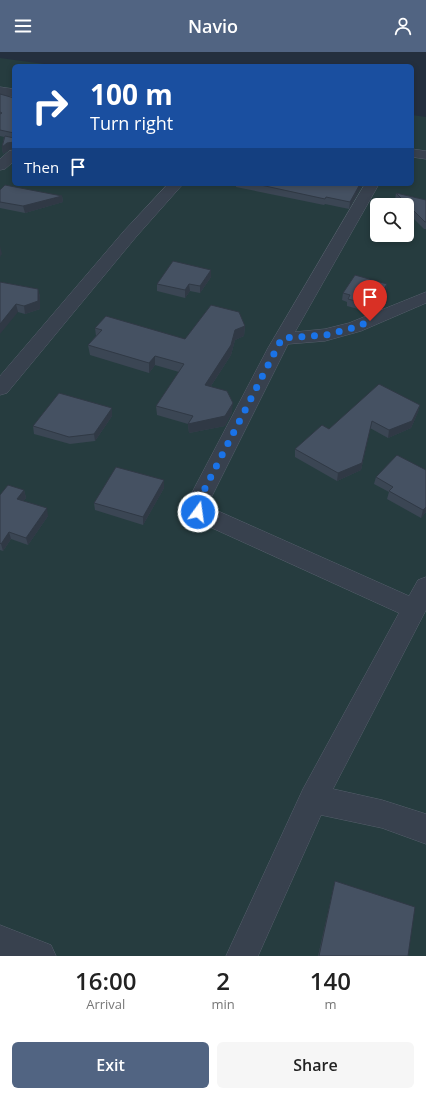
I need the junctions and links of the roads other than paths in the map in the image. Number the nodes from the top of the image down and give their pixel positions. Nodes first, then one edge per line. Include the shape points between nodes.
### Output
1 (0, 91) edge
2 (12, 93) edge
3 (414, 153) edge
4 (426, 155) edge
5 (12, 156) edge
6 (0, 166) edge
7 (174, 186) edge
8 (371, 186) edge
9 (426, 297) edge
10 (282, 338) junction
11 (0, 389) edge
12 (420, 598) edge
13 (313, 799) junction
14 (426, 829) edge
15 (0, 941) edge
16 (40, 956) edge
17 (242, 956) edge

1 - 2 street
3 - 4 street
5 - 6 street
7 - 11 street via 130,234
8 - 10 street
9 - 10 street via 356,327 326,335
10 - 12 street via 198,502 198,512
12 - 13 street
13 - 14 street via 382,814
13 - 17 street
15 - 16 street

